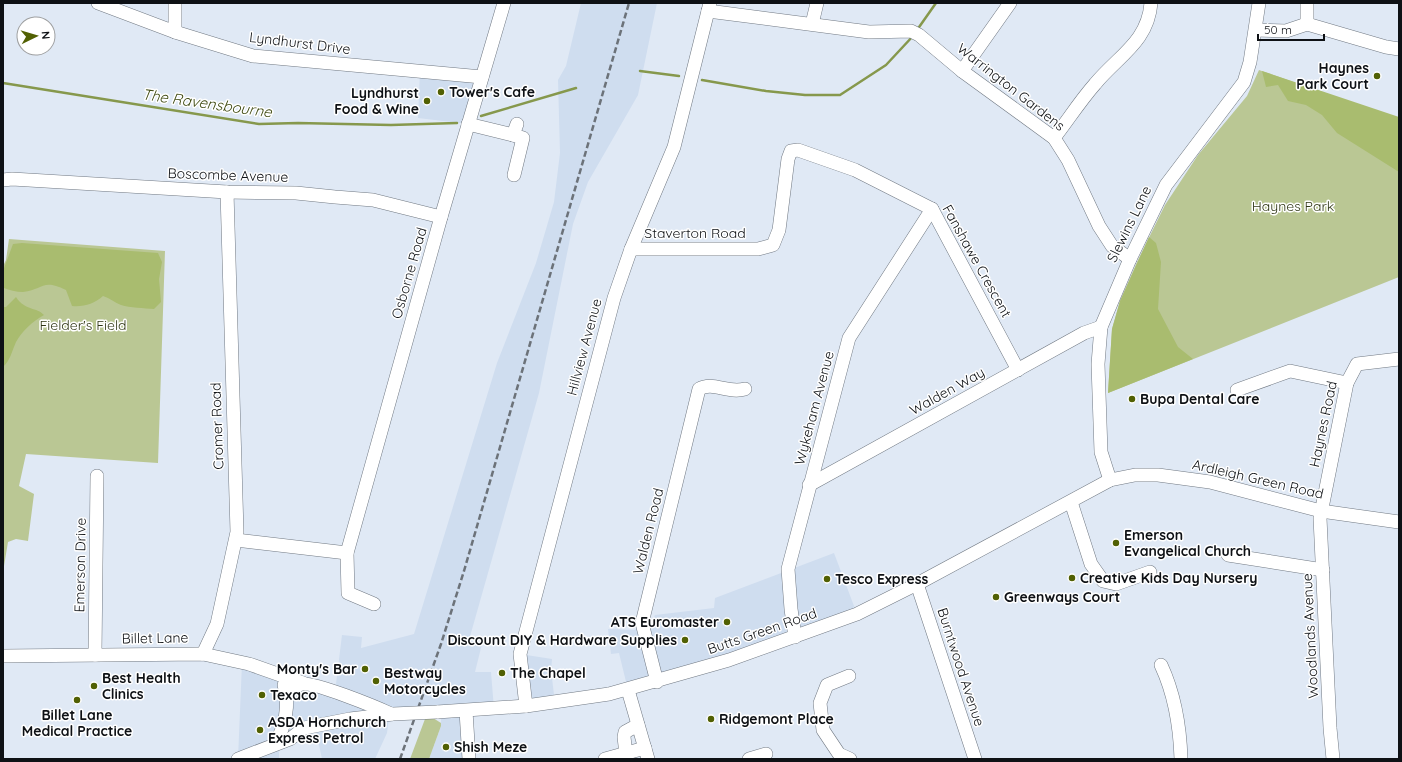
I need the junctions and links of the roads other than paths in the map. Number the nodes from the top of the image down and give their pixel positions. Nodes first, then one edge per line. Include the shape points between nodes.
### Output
1 (98, 3) edge
2 (175, 3) edge
3 (504, 3) edge
4 (817, 3) edge
5 (1010, 3) edge
6 (1151, 3) edge
7 (1259, 3) edge
8 (1307, 3) edge
9 (709, 7) edge
10 (812, 24) junction
11 (1307, 24) junction
12 (1256, 30) junction
13 (175, 32) junction
14 (1399, 49) edge
15 (962, 71) junction
16 (482, 76) junction
17 (468, 124) junction
18 (1054, 138) junction
19 (514, 175) dead end
20 (7, 179) edge
21 (226, 192) junction
22 (932, 209) junction
23 (441, 218) junction
24 (631, 249) junction
25 (758, 249) joint
26 (1130, 259) junction
27 (1101, 327) junction
28 (1399, 359) edge
29 (1018, 370) junction
30 (1347, 383) junction
31 (745, 389) dead end
32 (1238, 390) dead end
33 (97, 476) dead end
34 (1110, 480) junction
35 (809, 485) junction
36 (1071, 502) junction
37 (1321, 511) junction
38 (1399, 522) edge
39 (236, 540) junction
40 (347, 553) junction
41 (1228, 555) dead end
42 (1323, 570) junction
43 (1150, 572) dead end
44 (917, 584) junction
45 (374, 604) dead end
46 (795, 637) junction
47 (203, 654) junction
48 (95, 655) junction
49 (3, 656) edge
50 (1161, 665) dead end
51 (268, 671) junction
52 (849, 676) dead end
53 (657, 682) junction
54 (304, 683) junction
55 (628, 690) junction
56 (286, 693) junction
57 (352, 698) junction
58 (526, 706) junction
59 (466, 711) junction
60 (393, 714) junction
61 (350, 719) junction
62 (285, 721) junction
63 (638, 725) junction
64 (304, 728) junction
65 (275, 744) junction
66 (626, 754) junction
67 (646, 754) edge
68 (766, 754) dead end
69 (238, 759) edge
70 (469, 759) edge
71 (605, 759) edge
72 (749, 759) edge
73 (850, 759) edge
74 (975, 759) edge
75 (1182, 759) edge
76 (1333, 759) edge

1 - 13 street, Lyndhurst Drive
2 - 13 street
3 - 16 street, Osborne Road
4 - 10 street
5 - 15 street
6 - 18 street via 1144,30 1133,47 1094,85
7 - 12 street, Slewins Lane
8 - 11 street
9 - 10 street
9 - 24 street, Hillview Avenue via 674,147
10 - 15 street, Warrington Gardens via 868,32 915,33
11 - 12 street via 1286,31
11 - 14 street
12 - 26 street, Slewins Lane via 1244,82 1166,185
13 - 16 street, Lyndhurst Drive via 253,56
15 - 18 street, Warrington Gardens
16 - 17 street, Osborne Road
17 - 19 street via 515,130 523,138
17 - 23 street, Osborne Road
18 - 26 street, Warrington Gardens via 1068,160 1099,226 1112,246
20 - 21 street, Boscombe Avenue
21 - 23 street, Boscombe Avenue via 373,200
21 - 39 street, Cromer Road
22 - 25 street, Fanshawe Crescent via 855,170 798,150 791,151 778,230 773,245
22 - 29 street, Fanshawe Crescent
22 - 35 street, Wykeham Avenue via 849,338
23 - 40 street, Osborne Road
24 - 25 street, Staverton Road
24 - 58 street, Hillview Avenue via 614,298 520,654
26 - 27 street, Slewins Lane
27 - 29 street, Walden Way via 1084,333
27 - 34 street, Slewins Lane via 1098,364 1101,452
28 - 30 street, Haynes Road via 1356,364
29 - 35 street, Walden Way
30 - 32 street via 1290,371
30 - 37 street, Haynes Road
31 - 53 street, Walden Road via 736,392 706,385 699,388 642,623
33 - 48 street, Emerson Drive
34 - 36 street, Butts Green Road
34 - 37 street, Ardleigh Green Road via 1158,475 1197,480
35 - 46 street, Wykeham Avenue via 788,569
36 - 43 street via 1091,564 1103,581 1116,584
36 - 44 street, Butts Green Road
37 - 38 street, Ardleigh Green Road
37 - 42 street, Woodlands Avenue
39 - 40 street
39 - 47 street, Cromer Road via 217,624
40 - 45 street, Osborne Road via 348,593
41 - 42 street
42 - 76 street, Woodlands Avenue
44 - 46 street, Butts Green Road via 857,614
44 - 74 street, Burntwood Avenue
46 - 53 street, Butts Green Road
47 - 48 street, Billet Lane
47 - 51 street, Billet Lane
48 - 49 street, Billet Lane
50 - 75 street via 1171,686
51 - 54 street, Billet Lane
51 - 56 street via 283,681
52 - 73 street via 827,686 820,703 823,730 839,754
53 - 55 street, Butts Green Road
54 - 56 street via 294,686
54 - 57 street, Billet Lane
55 - 58 street, Butts Green Road
55 - 63 street
56 - 62 street
57 - 60 street, Billet Lane
57 - 61 street via 353,712
58 - 59 street, Butts Green Road
59 - 60 street, Butts Green Road, bridge
59 - 70 street
60 - 61 street, Butts Green Road
61 - 64 street, Butts Green Road
62 - 64 street via 293,727
62 - 65 street
63 - 66 street via 626,732
63 - 67 street
64 - 65 street via 290,739
65 - 69 street
66 - 67 street
66 - 71 street
68 - 72 street

